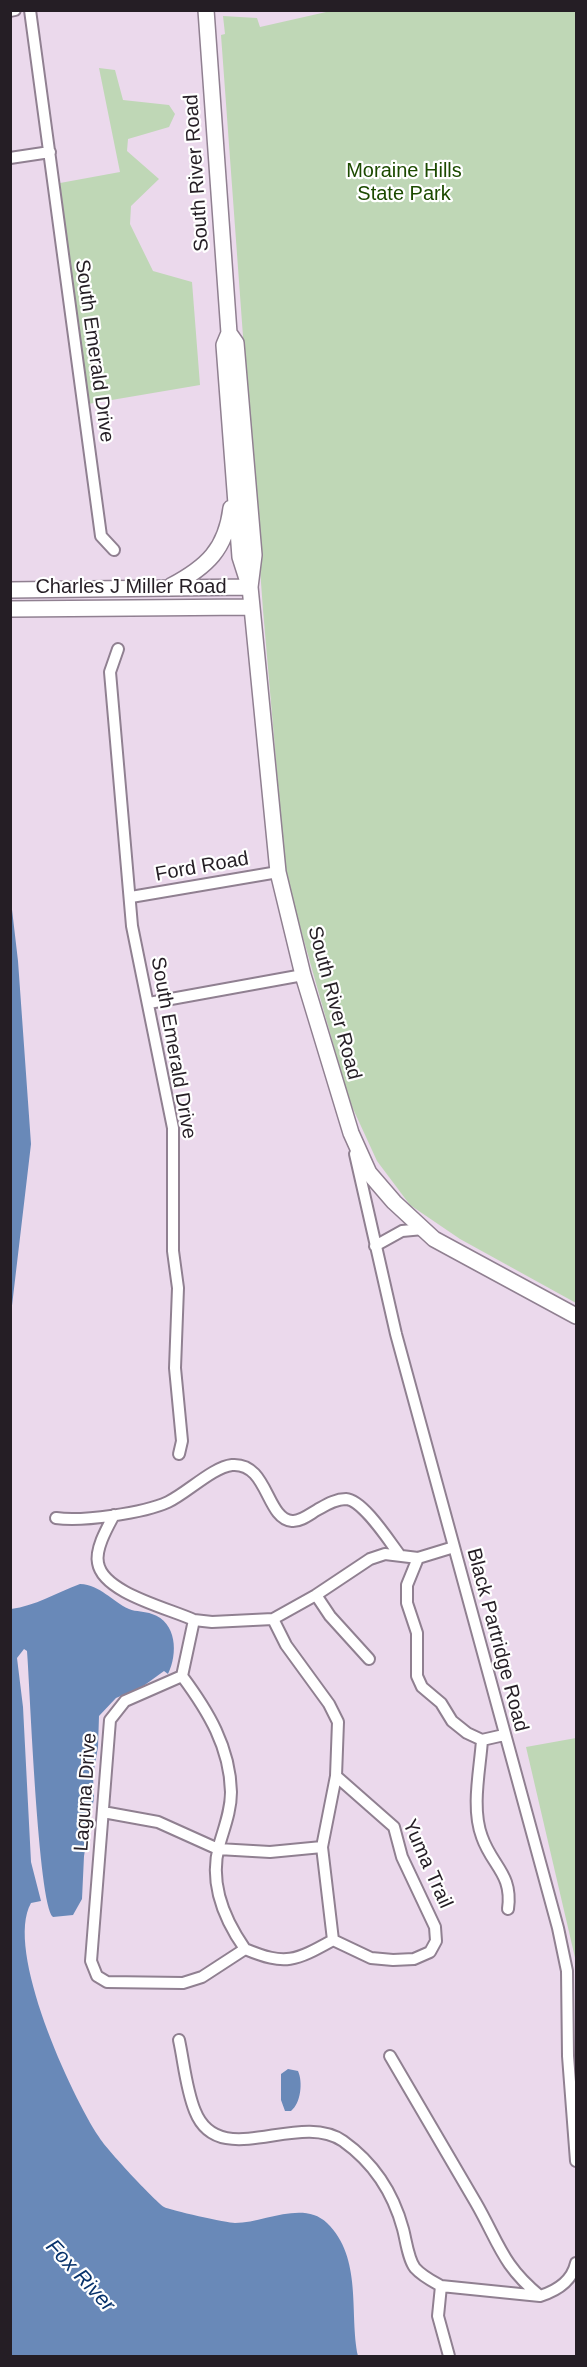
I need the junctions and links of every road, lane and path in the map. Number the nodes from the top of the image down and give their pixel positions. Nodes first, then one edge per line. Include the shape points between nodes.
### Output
1 (15, 10) edge
2 (30, 10) edge
3 (206, 10) edge
4 (10, 11) edge
5 (50, 152) junction
6 (10, 158) edge
7 (229, 333) junction
8 (235, 481) junction
9 (114, 550) dead end
10 (250, 587) junction
11 (168, 588) junction
12 (10, 590) edge
13 (252, 607) junction
14 (10, 609) edge
15 (118, 649) dead end
16 (278, 872) junction
17 (131, 897) junction
18 (303, 975) junction
19 (149, 1003) junction
20 (351, 1133) junction
21 (423, 1229) junction
22 (375, 1246) junction
23 (576, 1316) edge
24 (179, 1454) dead end
25 (114, 1515) junction
26 (56, 1518) dead end
27 (454, 1547) junction
28 (399, 1554) junction
29 (418, 1558) junction
30 (316, 1594) junction
31 (273, 1619) junction
32 (194, 1620) junction
33 (369, 1659) dead end
34 (182, 1676) junction
35 (504, 1735) junction
36 (482, 1740) junction
37 (336, 1776) junction
38 (103, 1812) junction
39 (322, 1847) junction
40 (218, 1849) junction
41 (508, 1909) dead end
42 (333, 1940) junction
43 (244, 1949) junction
44 (179, 2040) dead end
45 (390, 2056) dead end
46 (576, 2161) edge
47 (576, 2263) edge
48 (441, 2286) junction
49 (540, 2296) junction
50 (449, 2356) edge

1 - 4 street
2 - 5 street, South Emerald Drive
3 - 7 street, South River Road
5 - 6 street
5 - 9 street, South Emerald Drive via 101,536
7 - 8 street, South River Road via 224,345
7 - 10 street, South River Road via 236,343 254,555
8 - 10 street, South River Road via 240,557
8 - 11 street via 230,521 219,550 194,574
10 - 11 street, Charles J Miller Road
10 - 13 street, South River Road
11 - 12 street, Charles J Miller Road
13 - 14 street, Charles J Miller Road
13 - 16 street, South River Road
15 - 17 street, South Emerald Drive via 110,672
16 - 17 street, Ford Road
16 - 18 street, South River Road
17 - 19 street, South Emerald Drive via 132,926
18 - 19 street
18 - 20 street, South River Road
19 - 24 street, South Emerald Drive via 173,1128 173,1251 178,1288 175,1368 182,1441
20 - 21 street, South River Road via 369,1173
20 - 22 street, Black Partridge Road
21 - 22 street via 402,1231
21 - 23 street, South River Road via 434,1239
22 - 27 street, Black Partridge Road
25 - 26 street
25 - 28 street via 167,1502 230,1465 245,1467 254,1472 283,1517 292,1521 302,1519 330,1503 348,1499 362,1506
25 - 32 street via 97,1562 104,1577 115,1588
27 - 29 street
27 - 35 street, Black Partridge Road
28 - 29 street
28 - 30 street via 370,1559
29 - 36 street via 407,1585 407,1603 417,1633 417,1676 452,1721
30 - 31 street
30 - 33 street via 330,1616
31 - 32 street
31 - 37 street via 338,1722
32 - 34 street
34 - 38 street, Laguna Drive via 125,1701 110,1720
34 - 40 street via 209,1713 226,1762 230,1810
35 - 36 street
35 - 46 street, Black Partridge Road via 567,1971 568,2056
36 - 41 street via 478,1815 482,1838 508,1884
37 - 39 street
37 - 42 street, Yuma Trail via 394,1827 402,1857 435,1927 436,1941 430,1953 414,1959 371,1958
38 - 40 street via 158,1822
38 - 43 street, Laguna Drive via 91,1961 97,1976 107,1982 183,1983 202,1977
39 - 40 street via 270,1852
39 - 42 street
40 - 43 street via 215,1883 225,1916
42 - 43 street via 298,1959 271,1958
44 - 48 street via 190,2098 210,2133 243,2140 298,2131 337,2137 373,2166 391,2195 413,2266
45 - 49 street via 485,2219 502,2257 519,2279
47 - 49 street via 562,2285
48 - 49 street
48 - 50 street via 438,2316

